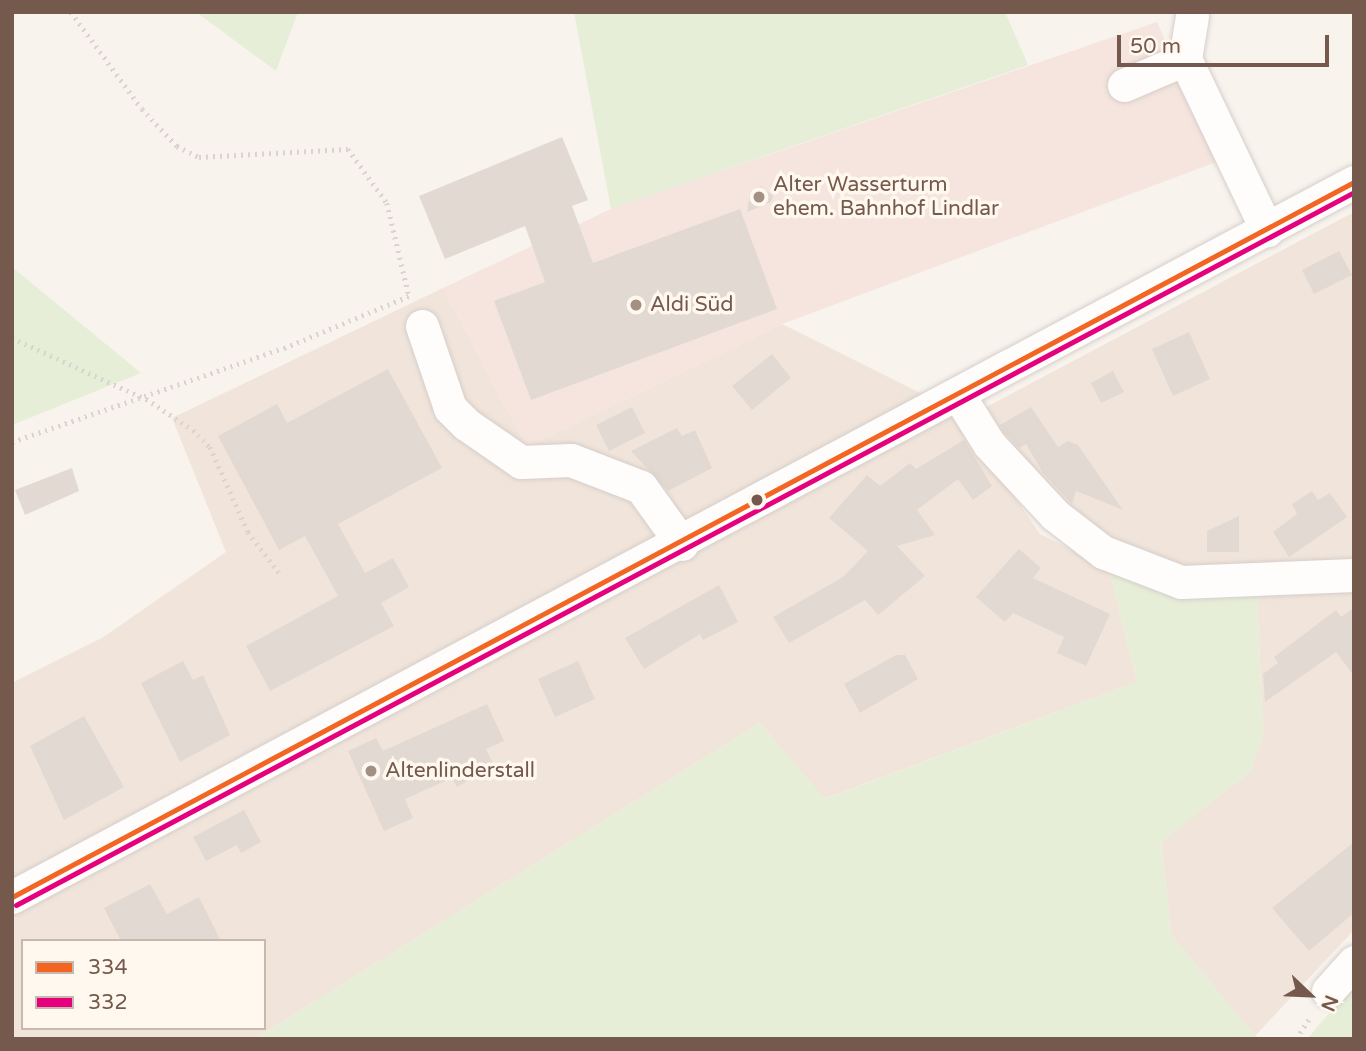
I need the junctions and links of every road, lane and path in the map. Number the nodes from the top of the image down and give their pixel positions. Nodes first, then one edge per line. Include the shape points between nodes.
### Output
1 (71, 12) edge
2 (1195, 14) edge
3 (1185, 59) junction
4 (1124, 85) dead end
5 (1354, 182) edge
6 (1267, 230) junction
7 (415, 311) junction
8 (12, 338) edge
9 (959, 396) junction
10 (146, 399) junction
11 (12, 442) edge
12 (682, 544) junction
13 (280, 575) dead end
14 (1354, 575) edge
15 (12, 897) edge
16 (1354, 962) edge
17 (1328, 991) dead end

1 - 7 path via 142,109 177,146 199,158 348,149 387,203
2 - 3 street
3 - 4 street
3 - 6 street
5 - 6 street
6 - 9 street
7 - 10 path
7 - 12 street via 450,408 466,424 521,462 571,460 641,487
8 - 10 path
9 - 12 street
9 - 14 street via 989,444 1055,515 1103,552 1181,582
10 - 11 path
10 - 13 path via 210,447 248,532
12 - 15 street
16 - 17 street

